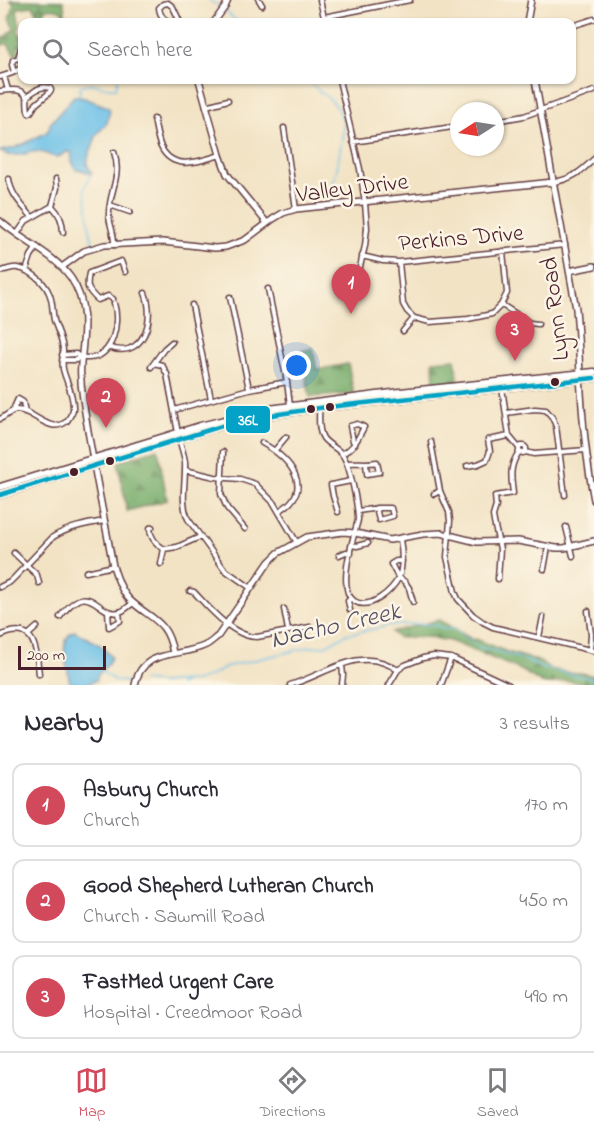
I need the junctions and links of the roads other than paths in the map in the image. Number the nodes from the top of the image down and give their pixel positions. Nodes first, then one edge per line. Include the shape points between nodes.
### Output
1 (228, 0) edge
2 (259, 0) edge
3 (320, 0) edge
4 (410, 0) edge
5 (531, 0) edge
6 (404, 1) edge
7 (262, 5) dead end
8 (163, 18) edge
9 (178, 18) edge
10 (217, 18) edge
11 (324, 18) edge
12 (332, 18) edge
13 (529, 18) edge
14 (594, 19) edge
15 (576, 25) edge
16 (18, 59) edge
17 (18, 71) edge
18 (14, 72) junction
19 (2, 77) edge
20 (200, 84) edge
21 (340, 84) edge
22 (536, 84) edge
23 (0, 90) edge
24 (8, 90) junction
25 (594, 91) edge
26 (26, 97) junction
27 (228, 100) dead end
28 (206, 106) junction
29 (540, 110) junction
30 (154, 119) dead end
31 (504, 119) edge
32 (450, 127) edge
33 (284, 128) dead end
34 (353, 142) junction
35 (114, 152) dead end
36 (220, 156) junction
37 (594, 159) edge
38 (9, 179) dead end
39 (56, 179) dead end
40 (553, 182) junction
41 (365, 202) junction
42 (110, 205) junction
43 (52, 206) junction
44 (296, 209) junction
45 (130, 212) dead end
46 (32, 217) junction
47 (0, 221) edge
48 (267, 223) junction
49 (63, 232) dead end
50 (17, 234) junction
51 (114, 244) junction
52 (565, 245) junction
53 (37, 247) junction
54 (503, 251) junction
55 (362, 256) junction
56 (399, 262) junction
57 (594, 266) edge
58 (63, 267) junction
59 (26, 271) junction
60 (569, 271) junction
61 (0, 272) edge
62 (125, 272) dead end
63 (358, 275) dead end
64 (268, 289) dead end
65 (145, 293) dead end
66 (230, 297) dead end
67 (192, 305) dead end
68 (501, 305) junction
69 (414, 318) junction
70 (538, 324) dead end
71 (403, 332) dead end
72 (172, 342) dead end
73 (108, 347) junction
74 (80, 357) junction
75 (62, 358) junction
76 (154, 363) junction
77 (151, 368) dead end
78 (594, 372) edge
79 (580, 376) junction
80 (594, 378) edge
81 (287, 382) junction
82 (502, 388) junction
83 (249, 389) junction
84 (211, 399) junction
85 (290, 405) junction
86 (319, 405) junction
87 (174, 410) junction
88 (13, 411) junction
89 (24, 412) junction
90 (506, 412) junction
91 (0, 419) edge
92 (178, 436) junction
93 (509, 436) junction
94 (286, 437) dead end
95 (431, 442) dead end
96 (262, 443) dead end
97 (355, 444) junction
98 (275, 450) junction
99 (519, 450) junction
100 (586, 450) junction
101 (223, 452) dead end
102 (560, 452) junction
103 (342, 454) junction
104 (93, 462) junction
105 (347, 463) junction
106 (366, 463) dead end
107 (467, 465) dead end
108 (185, 470) junction
109 (222, 478) junction
110 (351, 481) junction
111 (0, 488) edge
112 (440, 491) junction
113 (434, 494) dead end
114 (0, 495) edge
115 (565, 495) dead end
116 (594, 500) edge
117 (376, 508) junction
118 (279, 510) junction
119 (358, 511) junction
120 (338, 512) dead end
121 (105, 520) junction
122 (152, 527) dead end
123 (566, 527) dead end
124 (245, 529) dead end
125 (355, 533) junction
126 (449, 534) junction
127 (201, 537) junction
128 (400, 540) junction
129 (594, 541) edge
130 (296, 542) junction
131 (499, 542) junction
132 (368, 543) dead end
133 (352, 545) junction
134 (548, 547) junction
135 (571, 547) junction
136 (164, 549) junction
137 (14, 553) dead end
138 (351, 553) junction
139 (339, 555) dead end
140 (573, 556) dead end
141 (402, 561) junction
142 (160, 564) dead end
143 (27, 565) junction
144 (113, 566) junction
145 (544, 569) dead end
146 (86, 572) dead end
147 (398, 577) junction
148 (498, 579) dead end
149 (39, 583) dead end
150 (0, 587) edge
151 (251, 588) junction
152 (190, 591) dead end
153 (351, 598) junction
154 (134, 602) junction
155 (413, 602) dead end
156 (284, 609) dead end
157 (350, 610) dead end
158 (588, 610) dead end
159 (108, 611) junction
160 (119, 612) junction
161 (60, 617) dead end
162 (543, 618) dead end
163 (227, 623) junction
164 (37, 627) dead end
165 (310, 627) dead end
166 (288, 630) junction
167 (28, 635) junction
168 (0, 636) edge
169 (539, 637) junction
170 (592, 650) edge
171 (173, 652) junction
172 (451, 658) junction
173 (342, 664) junction
174 (398, 670) junction
175 (39, 674) dead end
176 (135, 685) edge
177 (290, 685) edge
178 (342, 685) edge
179 (389, 685) edge
180 (441, 685) edge
181 (509, 685) edge

1 - 10 street
2 - 7 street
3 - 11 street
4 - 6 street
5 - 13 street
6 - 12 street
8 - 9 street via 159,8 168,3
14 - 15 street
16 - 18 street via 13,60
17 - 18 street
18 - 19 street
19 - 24 street
20 - 28 street
21 - 34 street
22 - 29 street, Lynn Road
23 - 24 street
24 - 26 street via 18,90
25 - 29 street
26 - 26 street via 45,86 51,90 31,112 26,110
27 - 28 street
28 - 36 street
29 - 31 street
29 - 40 street, Lynn Road
30 - 36 street via 161,147 174,160 187,163
32 - 34 street
33 - 44 street
34 - 41 street
35 - 42 street via 118,167
36 - 48 street via 233,183
37 - 40 street via 570,178
38 - 46 street via 11,191
39 - 43 street
40 - 41 street, Valley Drive
40 - 52 street, Lynn Road
41 - 44 street, Valley Drive
41 - 55 street via 367,228
42 - 45 street
42 - 51 street
43 - 46 street
43 - 49 street
44 - 48 street, Valley Drive
46 - 50 street
47 - 50 street
48 - 51 street, Valley Drive via 244,240 226,247 163,242
50 - 53 street
51 - 58 street, Valley Drive via 84,251
52 - 54 street, Perkins Drive
52 - 60 street, Lynn Road
53 - 58 street
53 - 59 street
54 - 56 street, Perkins Drive
54 - 68 street via 507,293
55 - 56 street, Perkins Drive
55 - 63 street
56 - 69 street via 403,304
57 - 60 street
58 - 74 street via 82,303 85,325
59 - 61 street via 8,268
59 - 75 street via 43,282 50,293
60 - 79 street, Lynn Road via 578,327
62 - 73 street via 121,261 89,273 88,290 98,300 108,296 113,301 117,321
64 - 81 street
65 - 73 street via 150,318 145,333 130,348 120,351
66 - 83 street
67 - 84 street
68 - 69 street via 492,314 474,318 430,322
68 - 70 street
69 - 71 street
72 - 76 street
73 - 74 street via 95,358
74 - 75 street via 76,354
74 - 104 street
75 - 89 street via 71,389 73,410 68,420 47,424
76 - 77 street
76 - 87 street via 165,368
78 - 79 main road
79 - 80 main road
79 - 82 main road
79 - 86 main road
79 - 100 street, Lynn Road
81 - 83 street
81 - 85 street
82 - 86 main road
82 - 90 street
83 - 84 street
84 - 87 street
85 - 86 main road
85 - 92 main road via 233,417
86 - 92 main road
86 - 103 street via 322,437
87 - 92 street
88 - 89 street
88 - 89 street via 18,399 23,402
88 - 91 street
90 - 93 street
90 - 102 street via 546,410 552,417
92 - 104 main road
92 - 108 street
93 - 99 street
93 - 107 street via 488,440 487,460
94 - 98 street
95 - 112 street
96 - 98 street
97 - 97 street via 364,427 357,424 350,426
97 - 103 street
98 - 118 street via 292,467 297,486 291,502
99 - 102 street via 534,454
99 - 131 street via 511,468 513,493 495,496 493,516
100 - 102 street
100 - 116 street, Lynn Road
101 - 109 street
102 - 115 street
103 - 105 street
104 - 111 main road
104 - 114 main road
104 - 121 street
105 - 106 street
105 - 110 street
108 - 109 street
108 - 127 street via 185,512
109 - 118 street via 255,484
109 - 124 street via 223,501
110 - 119 street
110 - 120 street via 331,485
112 - 113 street
112 - 126 street via 449,512
117 - 117 street via 391,508 393,516 379,520
117 - 119 street
118 - 130 street
119 - 125 street
121 - 143 street via 61,532
121 - 144 street
122 - 136 street via 151,536
123 - 135 street
125 - 128 street
125 - 130 street via 321,534
125 - 133 street
126 - 128 street
126 - 131 street via 477,542
126 - 169 street via 447,556 458,600 483,622
127 - 136 street
127 - 151 street via 225,570
128 - 141 street
129 - 135 street
130 - 151 street via 269,562
131 - 134 street
131 - 148 street
132 - 133 street
133 - 138 street
134 - 135 street
134 - 145 street
135 - 140 street
136 - 142 street
137 - 143 street
138 - 139 street
138 - 153 street via 346,579
141 - 147 street
141 - 147 street via 391,564
143 - 149 street
143 - 150 street
144 - 146 street
144 - 154 street via 124,591
147 - 153 street via 372,603 362,604
147 - 155 street via 409,588
151 - 163 street
152 - 163 street
153 - 157 street
154 - 160 street
154 - 171 street via 165,628
156 - 166 street
158 - 170 street
159 - 160 street
159 - 160 street via 109,627 120,621
159 - 161 street via 87,598 69,605
162 - 169 street
163 - 166 street via 249,637
163 - 171 street via 208,644
164 - 167 street
165 - 166 street
167 - 168 street via 15,630
167 - 175 street via 34,644
169 - 170 street
171 - 176 street via 148,664
172 - 174 street via 423,658
172 - 180 street
172 - 181 street
173 - 174 street via 378,660
173 - 177 street
173 - 178 street
174 - 179 street

